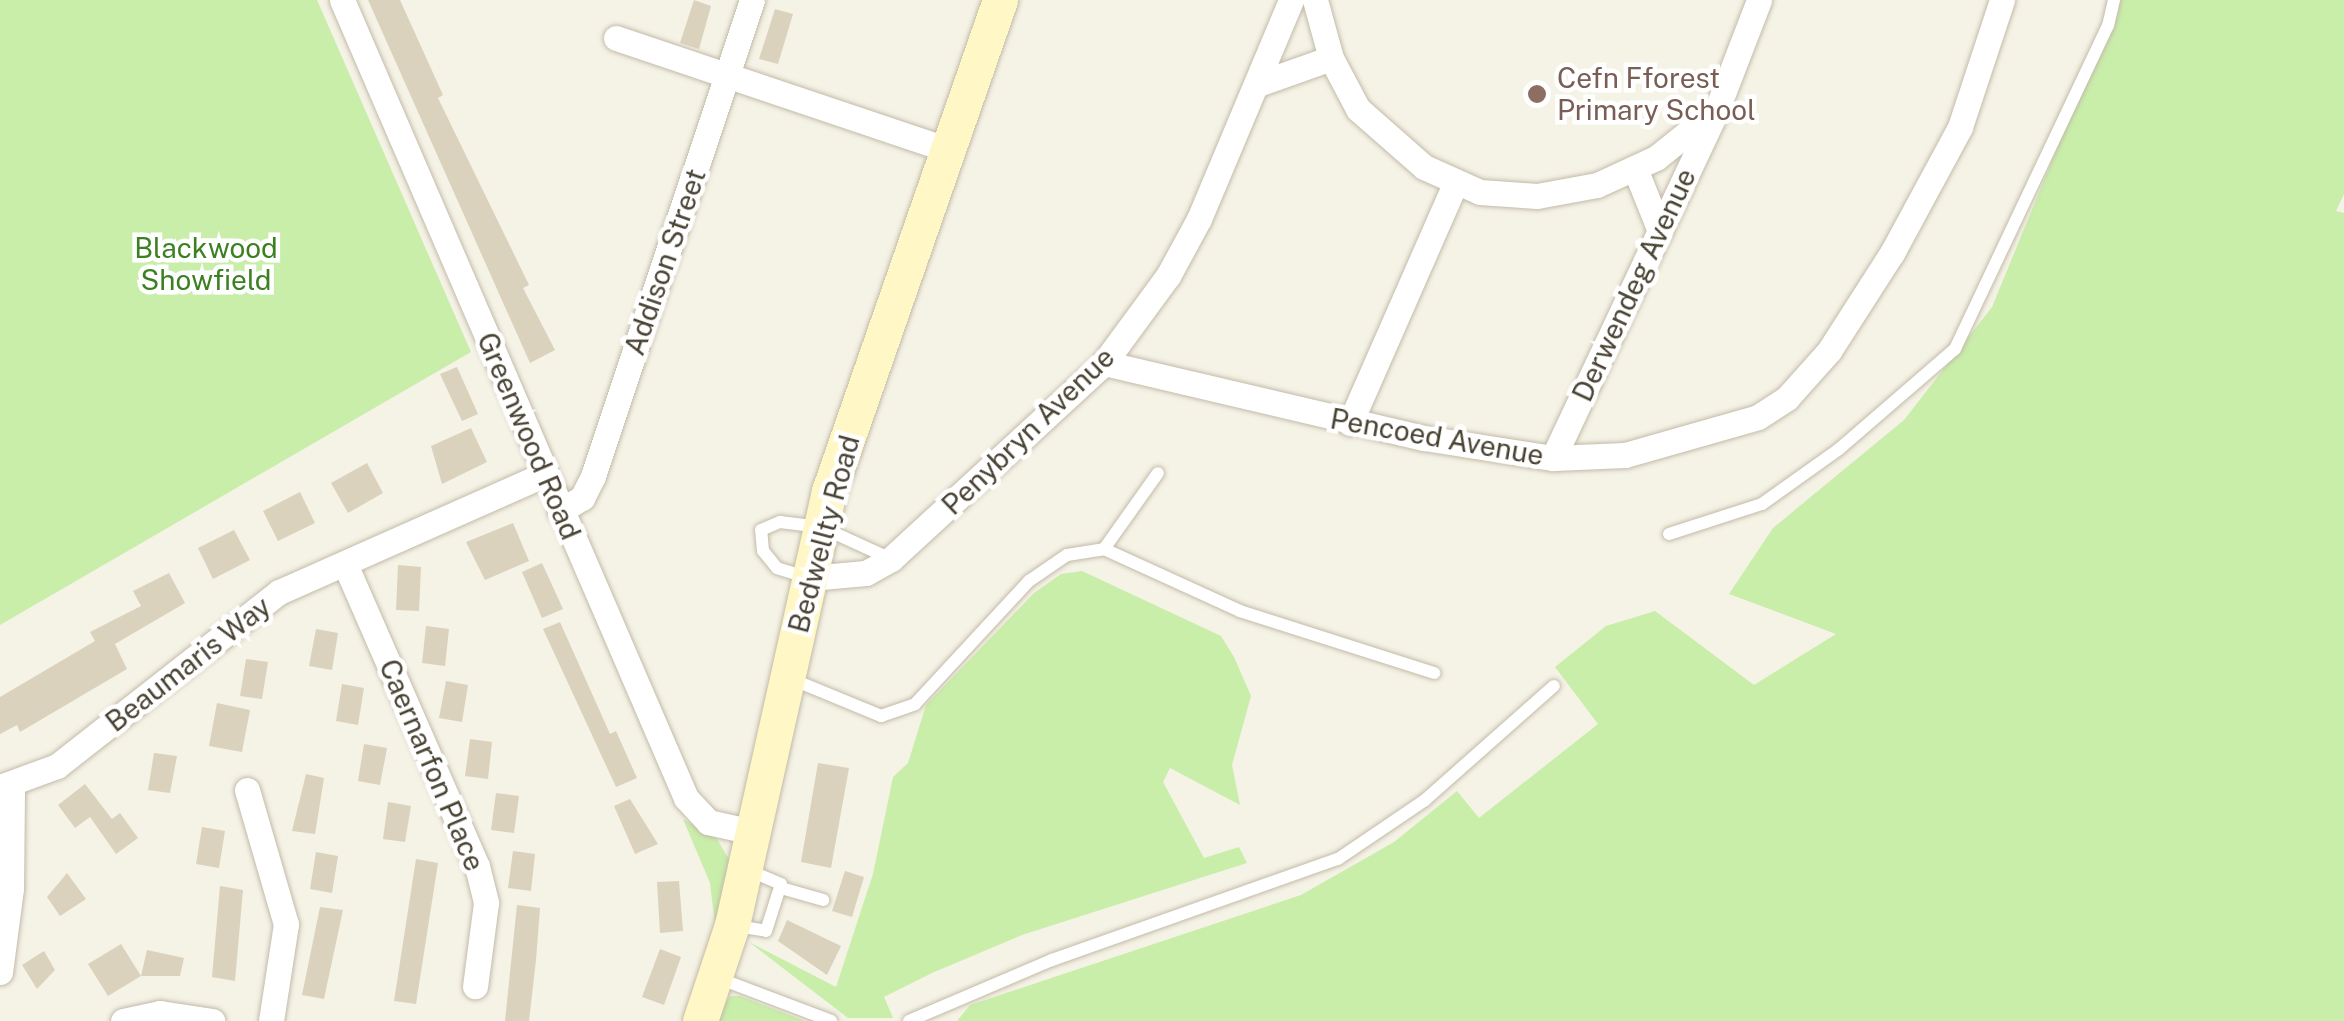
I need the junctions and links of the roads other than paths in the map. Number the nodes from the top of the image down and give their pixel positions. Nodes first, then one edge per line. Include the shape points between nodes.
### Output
1 (342, 0) edge
2 (752, 0) edge
3 (1000, 0) edge
4 (1291, 0) edge
5 (1316, 0) edge
6 (1759, 0) edge
7 (2002, 0) edge
8 (2114, 0) edge
9 (616, 38) dead end
10 (1330, 58) junction
11 (728, 76) junction
12 (1258, 84) junction
13 (1716, 109) junction
14 (951, 151) junction
15 (1636, 171) junction
16 (1456, 182) junction
17 (1660, 231) junction
18 (1104, 363) junction
19 (1350, 422) junction
20 (1553, 458) junction
21 (1158, 473) dead end
22 (545, 474) junction
23 (560, 511) junction
24 (821, 528) junction
25 (1669, 534) dead end
26 (1104, 550) junction
27 (892, 559) junction
28 (345, 564) junction
29 (810, 578) junction
30 (1434, 672) dead end
31 (786, 678) junction
32 (1554, 686) dead end
33 (6, 786) edge
34 (247, 790) dead end
35 (753, 832) junction
36 (745, 869) junction
37 (780, 888) junction
38 (822, 900) dead end
39 (732, 926) junction
40 (0, 972) edge
41 (470, 976) dead end
42 (716, 978) junction
43 (124, 1021) edge
44 (212, 1021) edge
45 (272, 1021) edge
46 (700, 1021) edge
47 (831, 1021) edge
48 (911, 1021) edge

1 - 22 street, Greenwood Road
2 - 11 street, Addison Street
3 - 14 street, Bedwellty Road
4 - 12 street, Penybryn Avenue
5 - 10 street
6 - 13 street, Derwendeg Avenue
7 - 20 street, Pencoed Avenue via 1975,90 1943,162 1861,304 1787,398 1758,417 1680,443 1625,455
8 - 25 lane via 2108,26 1955,348 1839,449 1762,504
9 - 11 street
10 - 12 street
10 - 16 street via 1358,109 1389,141
11 - 14 street
11 - 23 street, Addison Street via 593,476 582,498
12 - 18 street, Penybryn Avenue via 1168,276
13 - 15 street
13 - 17 street, Derwendeg Avenue
14 - 24 street, Bedwellty Road
15 - 16 street via 1537,196
15 - 17 street
16 - 19 street
17 - 20 street, Derwendeg Avenue
18 - 19 street, Pencoed Avenue
18 - 27 street, Penybryn Avenue
19 - 20 street, Pencoed Avenue
21 - 26 lane
22 - 23 street, Greenwood Road
22 - 28 street, Beaumaris Way
23 - 35 street, Greenwood Road via 695,815
24 - 27 lane
24 - 29 street, Bedwellty Road
24 - 29 lane via 780,522 761,530 763,551 777,568
26 - 30 lane via 1240,611
26 - 31 lane via 1066,555 1029,580 915,704 892,717
27 - 29 street, Penybryn Avenue via 866,572
28 - 33 street, Beaumaris Way via 267,600 57,766
28 - 41 street, Caernarfon Place via 478,866 486,903
29 - 31 street, Bedwellty Road
31 - 35 street, Bedwellty Road
32 - 48 lane via 1425,800 1338,859 1052,960
33 - 40 street via 11,888
34 - 45 street via 286,924
35 - 36 street, Bedwellty Road
36 - 37 lane via 780,879
36 - 39 street, Bedwellty Road
37 - 38 lane
37 - 39 lane via 766,931
39 - 42 street, Bedwellty Road
42 - 46 street, Bedwellty Road
42 - 47 lane
43 - 44 street via 160,1013

